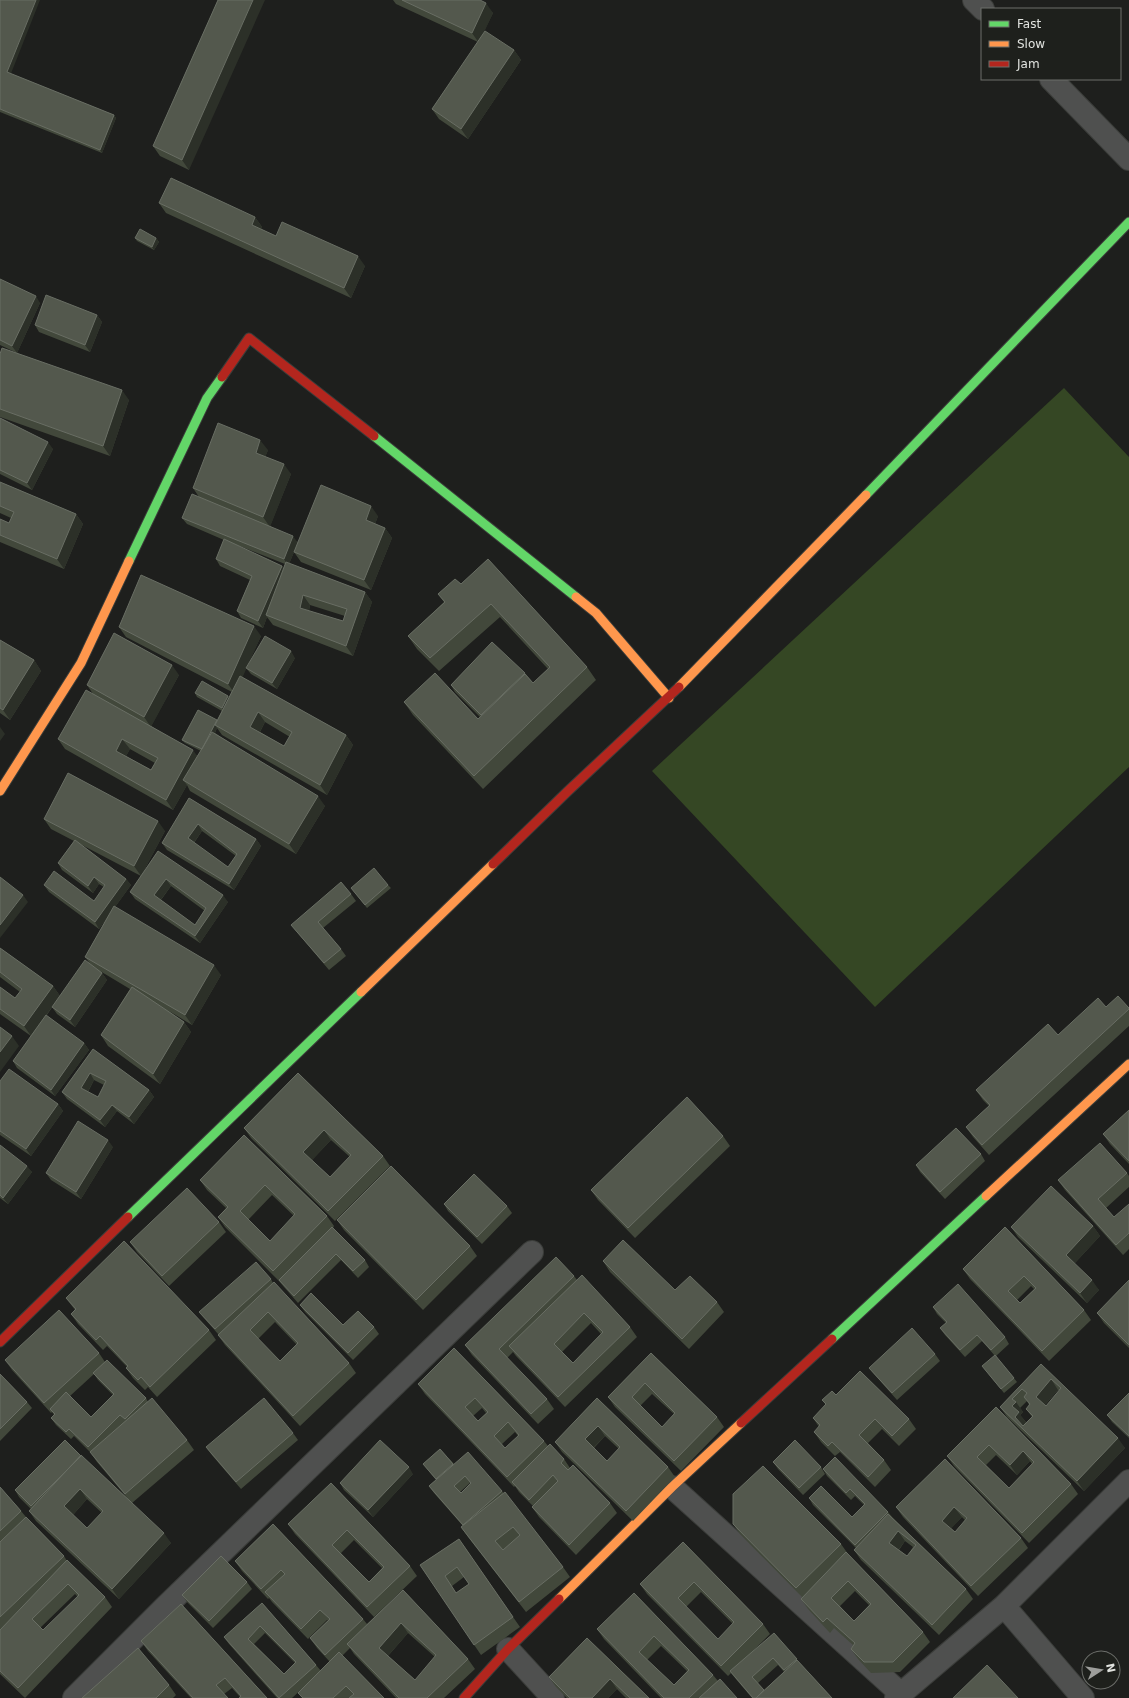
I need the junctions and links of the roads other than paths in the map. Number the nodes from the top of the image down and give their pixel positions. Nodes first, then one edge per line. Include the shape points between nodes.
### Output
1 (974, 0) edge
2 (982, 8) edge
3 (1052, 80) edge
4 (1129, 160) edge
5 (1129, 222) edge
6 (669, 698) junction
7 (0, 791) edge
8 (1129, 1064) edge
9 (532, 1252) dead end
10 (0, 1342) edge
11 (1129, 1481) edge
12 (672, 1487) junction
13 (1004, 1606) junction
14 (508, 1649) junction
15 (898, 1696) edge
16 (74, 1698) edge
17 (464, 1698) edge
18 (553, 1698) edge
19 (1083, 1698) edge

1 - 2 street
3 - 4 street
5 - 6 street
6 - 7 street via 596,613 443,489 249,338 207,398 81,663
6 - 10 street via 568,791
8 - 12 street
9 - 16 street
11 - 13 street
12 - 14 street
12 - 15 street
13 - 15 street
13 - 19 street
14 - 17 street
14 - 18 street

